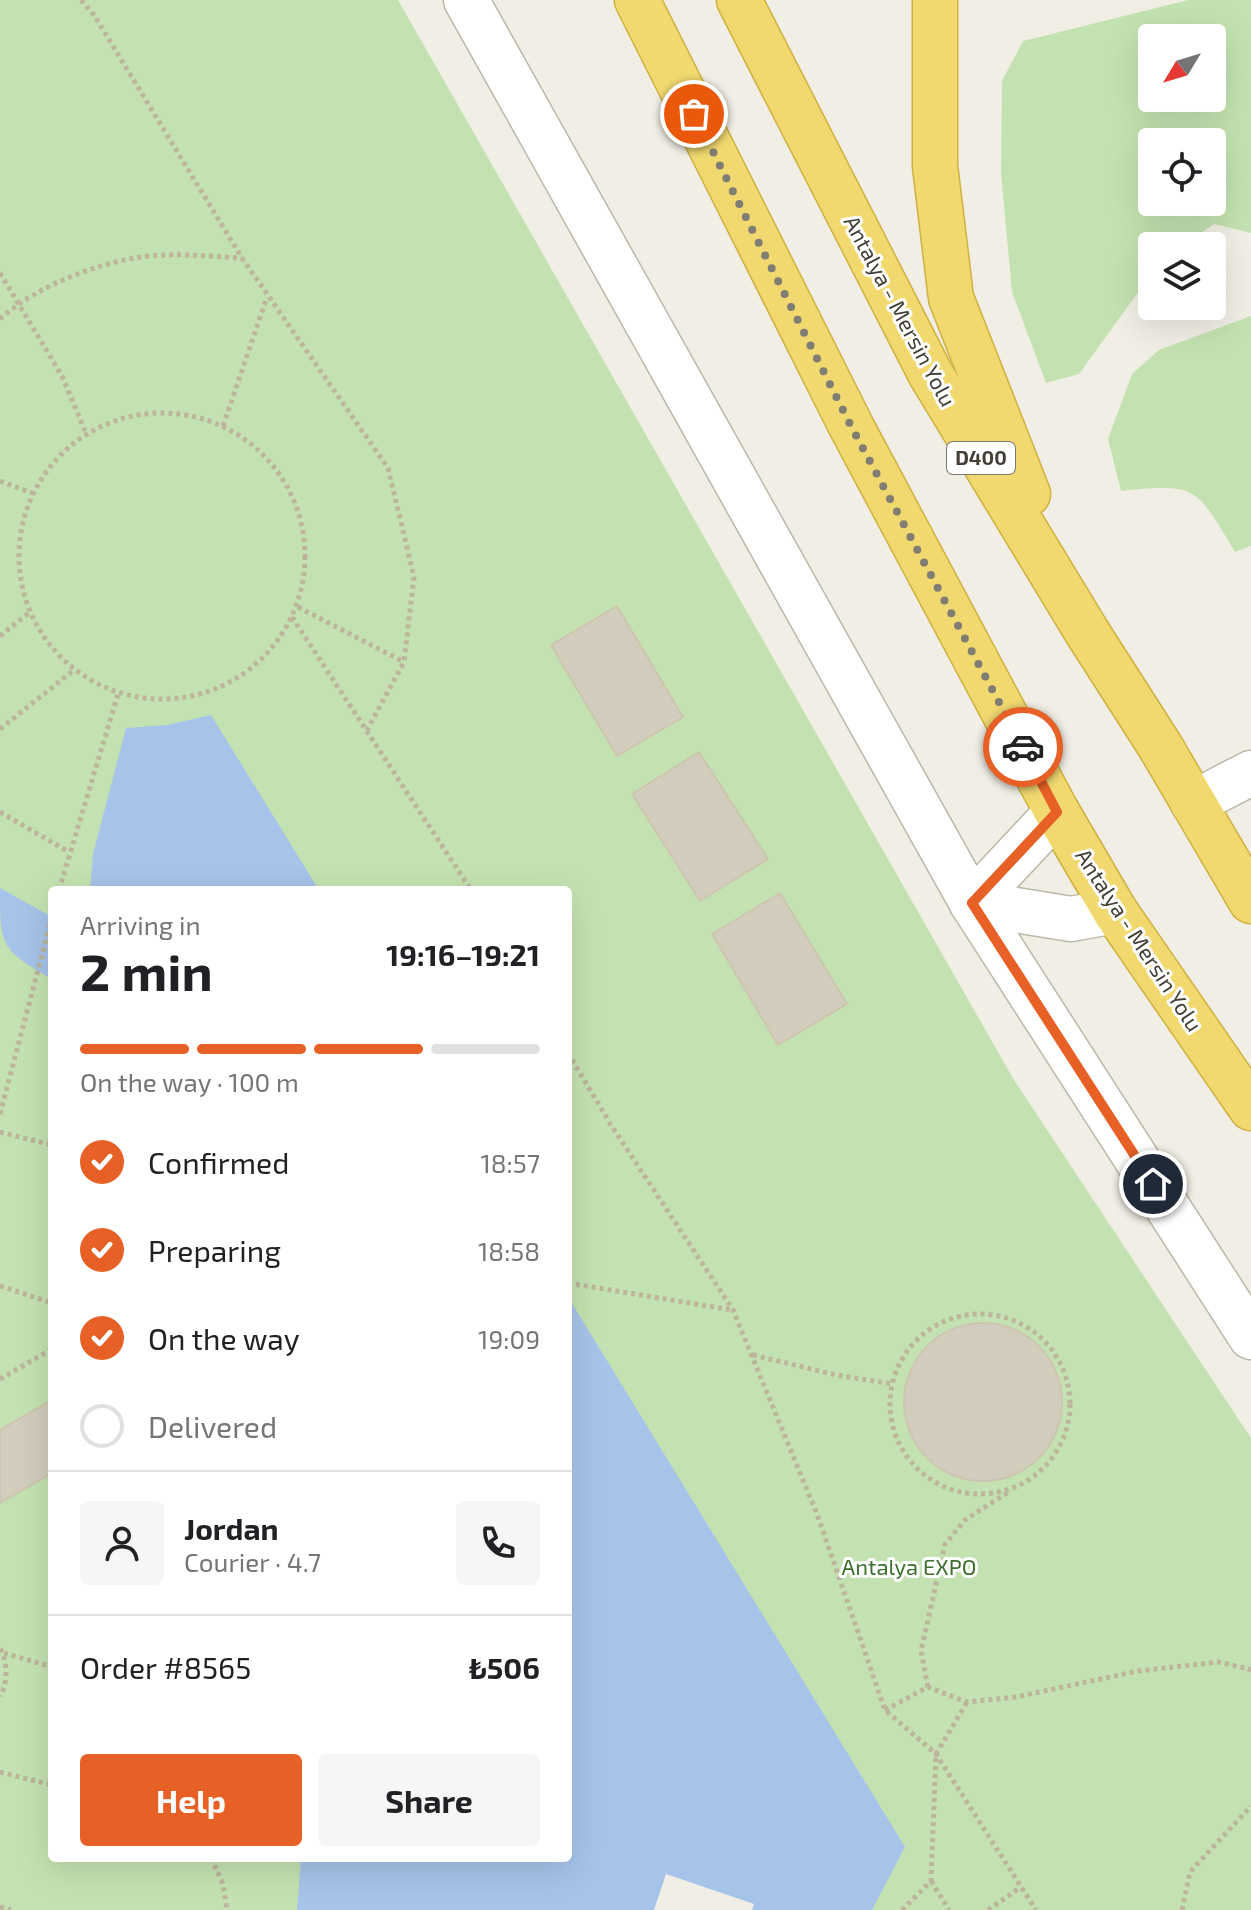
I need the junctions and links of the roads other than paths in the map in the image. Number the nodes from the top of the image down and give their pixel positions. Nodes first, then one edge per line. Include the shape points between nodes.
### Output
1 (466, 0) edge
2 (637, 0) edge
3 (739, 0) edge
4 (935, 0) edge
5 (1087, 632) junction
6 (1251, 773) edge
7 (1193, 803) junction
8 (1057, 812) junction
9 (1251, 901) edge
10 (972, 903) junction
11 (1115, 911) junction
12 (1251, 1108) edge
13 (1251, 1337) edge

1 - 10 lane
2 - 8 highway, Antalya - Mersin Yolu via 851,426
3 - 5 highway, Antalya - Mersin Yolu / D400 via 930,373
4 - 5 highway via 935,166 951,298
5 - 7 highway, Antalya - Mersin Yolu / D400
6 - 7 lane
7 - 9 highway, Antalya - Mersin Yolu / D400
8 - 10 lane
8 - 11 highway, Antalya - Mersin Yolu
10 - 11 lane via 1071,919
10 - 13 lane
11 - 12 highway, Antalya - Mersin Yolu

